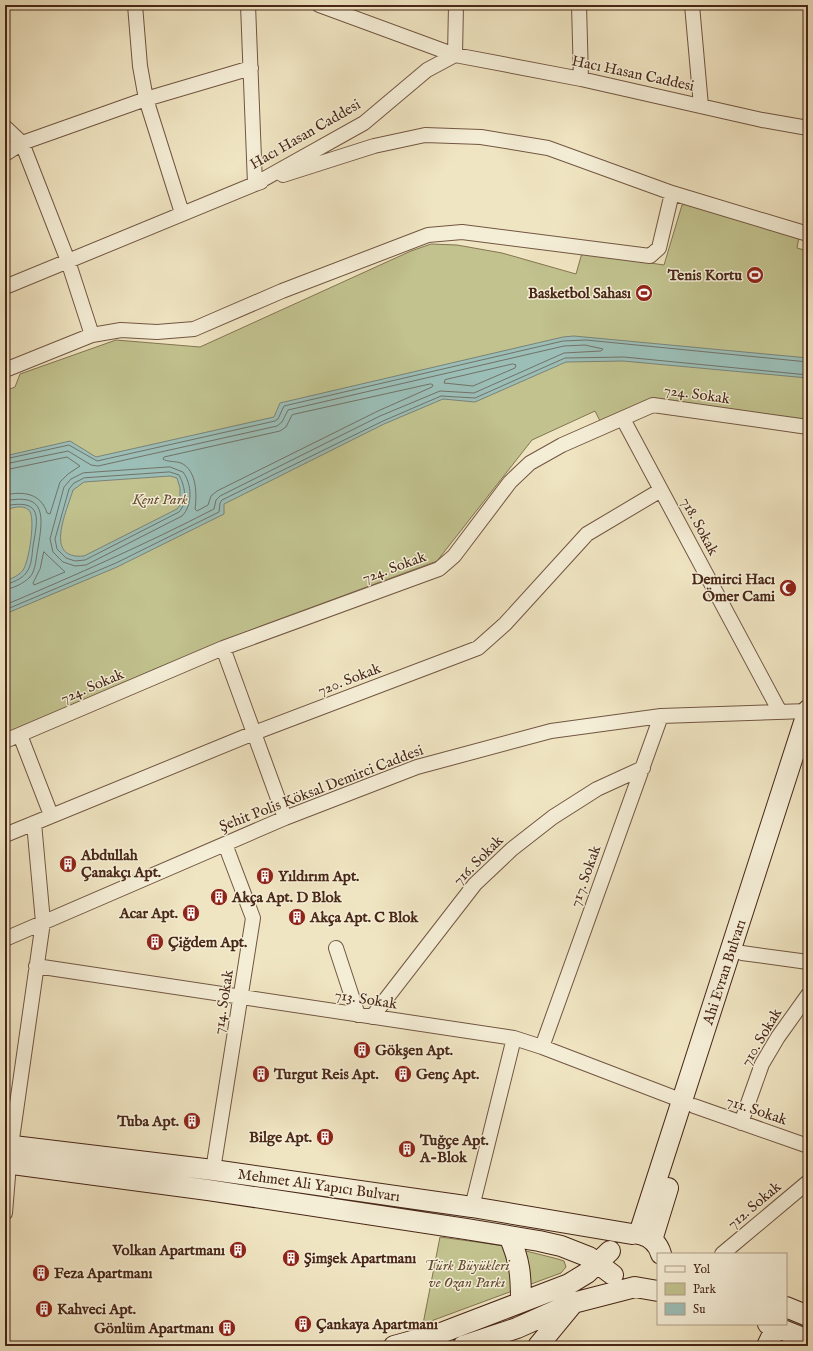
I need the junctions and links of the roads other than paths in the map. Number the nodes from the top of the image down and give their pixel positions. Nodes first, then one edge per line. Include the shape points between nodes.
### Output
1 (135, 5) edge
2 (248, 5) edge
3 (319, 5) edge
4 (456, 5) edge
5 (579, 5) edge
6 (692, 5) edge
7 (455, 55) junction
8 (251, 68) junction
9 (581, 79) junction
10 (146, 99) junction
11 (701, 106) junction
12 (808, 118) edge
13 (5, 127) edge
14 (808, 128) edge
15 (22, 143) junction
16 (5, 154) edge
17 (255, 184) junction
18 (672, 193) junction
19 (182, 213) junction
20 (808, 234) edge
21 (68, 261) junction
22 (5, 287) edge
23 (92, 335) junction
24 (5, 370) edge
25 (623, 419) junction
26 (808, 427) edge
27 (661, 490) junction
28 (224, 648) junction
29 (808, 711) edge
30 (780, 712) junction
31 (661, 716) junction
32 (254, 733) junction
33 (20, 735) junction
34 (5, 742) edge
35 (808, 754) edge
36 (643, 768) junction
37 (51, 815) junction
38 (285, 818) junction
39 (34, 823) junction
40 (5, 835) edge
41 (225, 844) junction
42 (42, 922) junction
43 (5, 939) edge
44 (336, 948) dead end
45 (742, 953) junction
46 (808, 962) edge
47 (36, 966) junction
48 (808, 995) edge
49 (241, 997) junction
50 (365, 1016) junction
51 (514, 1038) junction
52 (542, 1047) junction
53 (688, 1104) junction
54 (741, 1123) junction
55 (808, 1146) edge
56 (7, 1154) edge
57 (213, 1170) junction
58 (808, 1182) edge
59 (472, 1207) junction
60 (5, 1213) edge
61 (509, 1236) junction
62 (646, 1240) edge
63 (676, 1253) edge
64 (723, 1253) edge
65 (607, 1263) junction
66 (657, 1274) edge
67 (635, 1287) junction
68 (657, 1291) edge
69 (521, 1302) junction
70 (573, 1303) junction
71 (787, 1307) edge
72 (808, 1316) edge
73 (772, 1326) edge
74 (808, 1340) edge
75 (394, 1346) edge
76 (463, 1346) edge
77 (538, 1346) edge
78 (767, 1346) edge

1 - 10 street via 140,66
2 - 8 street
3 - 7 street
4 - 7 street
5 - 9 street
6 - 11 street
7 - 9 street, Hacı Hasan Caddesi
7 - 17 street, Hacı Hasan Caddesi via 427,70 364,123
8 - 10 street
8 - 17 street
9 - 11 street, Hacı Hasan Caddesi
10 - 15 street
10 - 19 street
11 - 14 street, Hacı Hasan Caddesi
12 - 14 street
13 - 15 street
15 - 16 street
15 - 21 street
17 - 18 street via 374,146 425,135 481,137 548,148
17 - 19 street, Hacı Hasan Caddesi
18 - 20 street
18 - 23 street via 659,248 650,256 462,232 428,235 282,291 194,329 157,332 121,330
19 - 21 street, Hacı Hasan Caddesi
21 - 22 street, Hacı Hasan Caddesi
21 - 23 street
23 - 24 street
25 - 26 street, 724. Sokak via 653,405
25 - 27 street, 718. Sokak
25 - 28 street, 724. Sokak via 562,445 530,463 510,482 454,556 439,569
27 - 30 street, 718. Sokak
27 - 32 street, 720. Sokak via 587,534 506,624 478,648
28 - 32 street
28 - 33 street, 724. Sokak
29 - 30 street, Şehit Polis Köksal Demirci Caddesi
29 - 53 main road, Ahi Evran Bulvarı
30 - 31 street, Şehit Polis Köksal Demirci Caddesi
31 - 36 street, 717. Sokak
31 - 38 street, Şehit Polis Köksal Demirci Caddesi via 552,730 418,767
32 - 37 street, 720. Sokak
32 - 38 street
33 - 34 street, 724. Sokak
33 - 37 street
35 - 45 main road, Ahi Evran Bulvarı
36 - 50 street, 716. Sokak via 597,789 553,817 512,849 475,884
36 - 52 street, 717. Sokak
37 - 39 street, 720. Sokak
38 - 41 street, Şehit Polis Köksal Demirci Caddesi
39 - 40 street, 720. Sokak
39 - 42 street
41 - 42 street, Şehit Polis Köksal Demirci Caddesi
41 - 49 street, 714. Sokak via 253,918
42 - 43 street, Şehit Polis Köksal Demirci Caddesi
42 - 47 street
44 - 50 street
45 - 46 street
45 - 53 main road, Ahi Evran Bulvarı
47 - 49 street, 713. Sokak
47 - 56 street
48 - 54 street, 710. Sokak via 762,1064
49 - 50 street, 713. Sokak
49 - 57 street, 714. Sokak
50 - 51 street, 713. Sokak
51 - 52 street, 713. Sokak
51 - 59 street
52 - 53 street, 713. Sokak
53 - 54 street, 711. Sokak
53 - 62 main road, Ahi Evran Bulvarı
54 - 55 street, 711. Sokak
56 - 57 main road, Mehmet Ali Yapıcı Bulvarı
56 - 60 street
56 - 61 main road, Mehmet Ali Yapıcı Bulvarı via 208,1190
57 - 59 main road, Mehmet Ali Yapıcı Bulvarı
58 - 64 street, 712. Sokak
59 - 62 main road, Mehmet Ali Yapıcı Bulvarı
61 - 65 main road, Mehmet Ali Yapıcı Bulvarı via 561,1246
61 - 69 main road via 518,1256
62 - 63 main road, Mehmet Ali Yapıcı Bulvarı
62 - 65 main road via 618,1240
65 - 67 main road, Mehmet Ali Yapıcı Bulvarı via 623,1283
65 - 69 main road via 569,1284
66 - 67 main road via 651,1281
67 - 68 main road
67 - 70 main road
69 - 75 main road via 441,1333
70 - 76 main road via 517,1328
70 - 77 main road
71 - 72 main road
73 - 74 main road
73 - 78 main road

